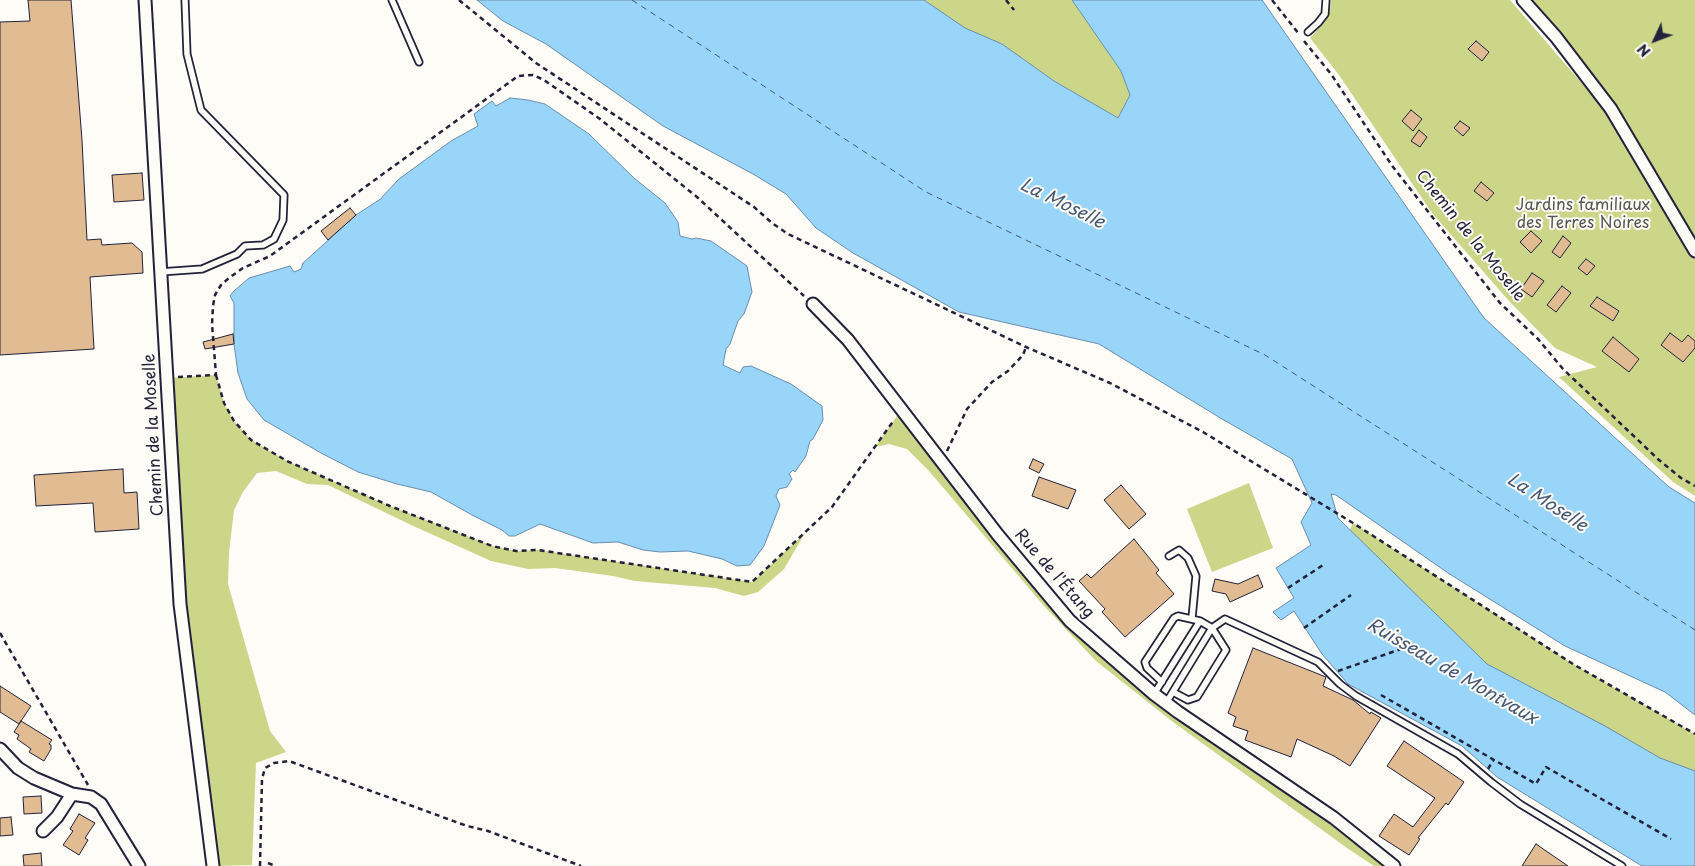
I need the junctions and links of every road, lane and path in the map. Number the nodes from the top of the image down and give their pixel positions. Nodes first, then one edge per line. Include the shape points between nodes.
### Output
1 (144, 0) edge
2 (184, 0) edge
3 (392, 0) edge
4 (459, 0) edge
5 (1006, 0) edge
6 (1272, 0) edge
7 (1326, 0) edge
8 (1523, 0) edge
9 (1014, 10) dead end
10 (1308, 32) dead end
11 (419, 62) dead end
12 (1695, 250) edge
13 (160, 272) junction
14 (813, 304) joint
15 (1026, 347) junction
16 (216, 375) junction
17 (167, 378) junction
18 (902, 410) junction
19 (943, 463) junction
20 (1695, 486) edge
21 (1169, 556) dead end
22 (1323, 566) dead end
23 (1288, 588) dead end
24 (1351, 595) dead end
25 (1192, 618) junction
26 (1200, 621) junction
27 (1212, 628) junction
28 (1304, 628) dead end
29 (0, 633) edge
30 (1401, 649) dead end
31 (1337, 672) dead end
32 (1162, 682) junction
33 (1173, 692) junction
34 (1154, 694) junction
35 (1381, 695) dead end
36 (1166, 703) junction
37 (1695, 734) edge
38 (0, 749) edge
39 (1494, 759) junction
40 (1488, 769) dead end
41 (72, 794) junction
42 (91, 797) junction
43 (43, 831) dead end
44 (1671, 838) dead end
45 (268, 864) dead end
46 (139, 866) edge
47 (213, 866) edge
48 (260, 866) edge
49 (275, 866) edge
50 (581, 866) edge
51 (1394, 866) edge
52 (1622, 866) edge

1 - 13 street, Chemin de la Moselle
2 - 13 lane via 187,54 201,110 284,195 283,220 274,239 263,245 245,246 237,254 202,270
3 - 11 lane
4 - 15 path via 536,63 788,234
5 - 9 path
6 - 20 path, Chemin de la Moselle via 1331,74 1393,167 1500,303 1538,339 1562,369 1659,460
7 - 10 lane via 1325,14
8 - 12 street via 1611,109
13 - 17 street, Chemin de la Moselle
14 - 16 path via 696,196 600,119 544,80 533,75 518,76 270,256 243,268 221,286 215,295 213,315
14 - 18 street, Rue de l'Étang via 848,340
15 - 19 path via 1018,361 992,382 968,408
15 - 37 path via 1110,383 1203,432 1353,523 1573,664
16 - 17 path
16 - 18 path via 224,403 234,421 251,440 312,472 492,546 752,582 832,507
17 - 47 street, Chemin de la Moselle via 180,604
18 - 19 street, Rue de l'Étang
19 - 34 street, Rue de l'Étang via 1070,621
21 - 25 lane via 1179,550 1188,558 1196,576
22 - 23 path
24 - 28 path
25 - 26 lane
25 - 32 lane via 1174,618 1144,662 1146,668
26 - 27 lane
26 - 32 lane
27 - 33 lane
27 - 33 lane via 1226,650 1197,697 1188,700
27 - 52 lane via 1226,619 1318,662 1356,696 1458,754 1520,804
29 - 42 path via 88,785
30 - 31 path
32 - 34 lane
33 - 36 lane
34 - 36 street, Rue de l'Étang
35 - 39 path
36 - 51 street, Rue de l'Étang via 1334,818
38 - 41 street via 34,778
39 - 40 path
39 - 44 path via 1536,784 1546,767
41 - 42 street
41 - 43 street via 57,818
42 - 46 street via 101,804
45 - 49 path
48 - 50 path via 265,768 289,761

